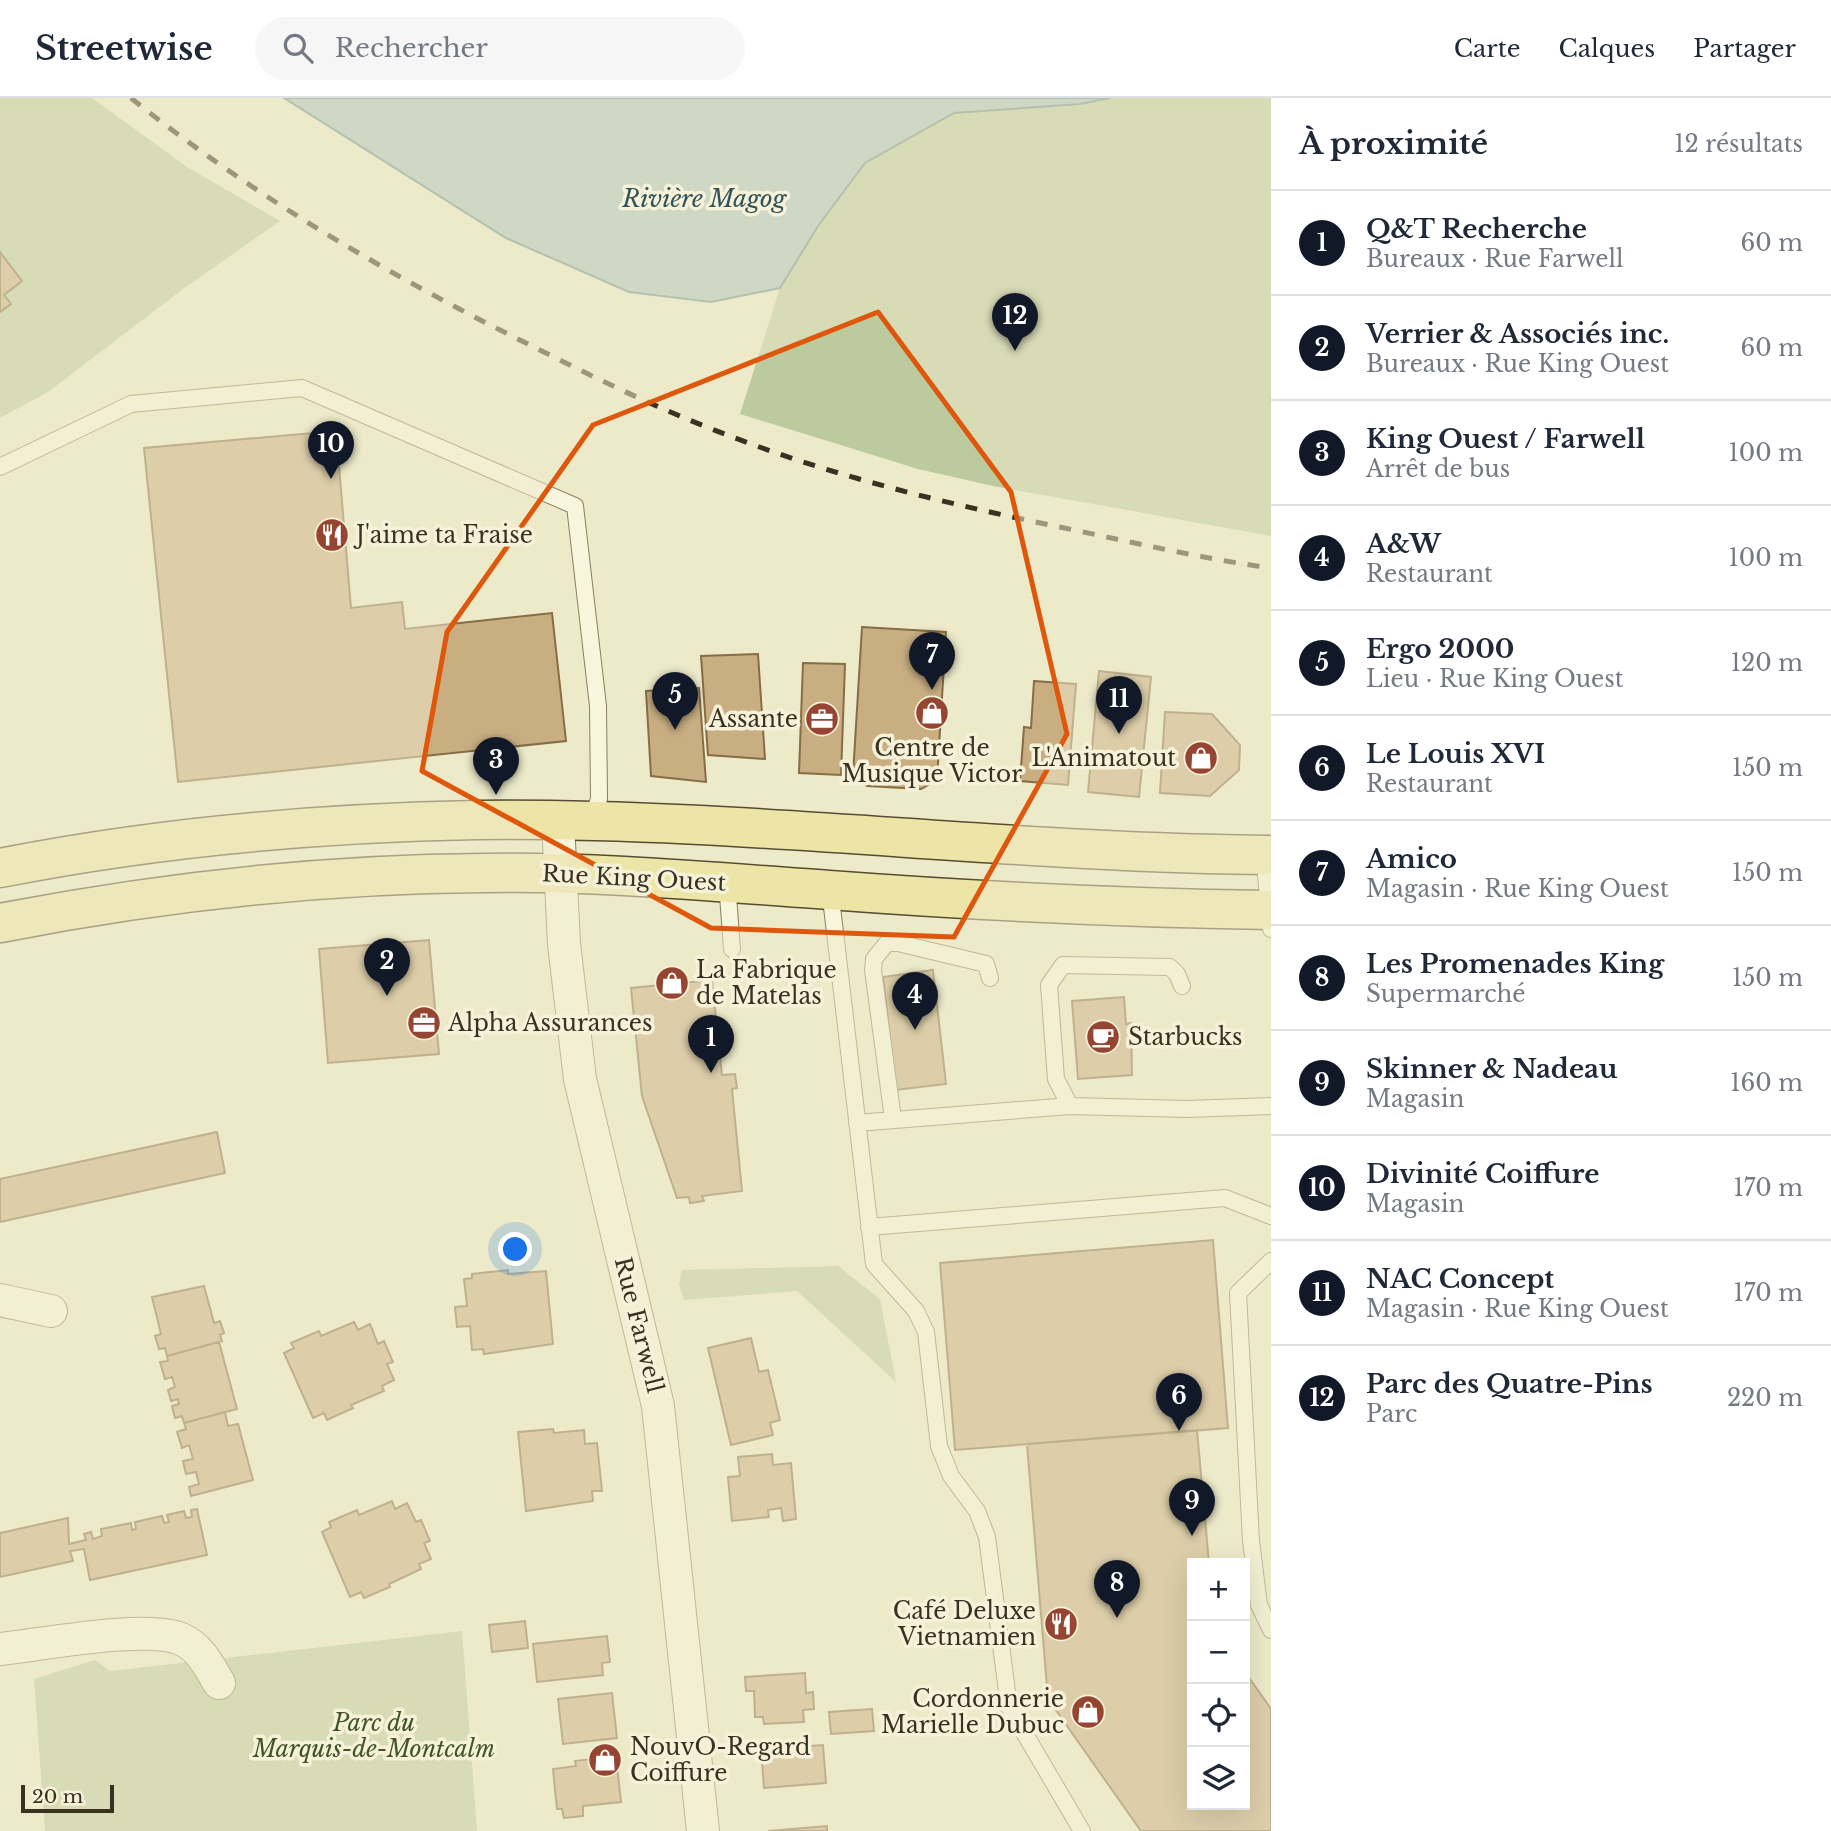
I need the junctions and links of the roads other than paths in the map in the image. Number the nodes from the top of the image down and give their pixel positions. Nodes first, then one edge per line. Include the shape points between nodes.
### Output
1 (0, 467) edge
2 (574, 822) junction
3 (1268, 855) edge
4 (0, 868) edge
5 (561, 874) junction
6 (727, 882) junction
7 (830, 890) junction
8 (1270, 917) edge
9 (0, 923) edge
10 (732, 948) dead end
11 (990, 978) dead end
12 (1182, 986) dead end
13 (1070, 1106) junction
14 (1271, 1106) edge
15 (893, 1119) junction
16 (856, 1123) junction
17 (1271, 1216) edge
18 (869, 1227) junction
19 (1271, 1261) edge
20 (0, 1300) edge
21 (51, 1311) dead end
22 (1271, 1630) edge
23 (0, 1649) edge
24 (219, 1683) dead end
25 (704, 1831) edge
26 (1082, 1831) edge

1 - 2 lane via 131,404 302,388 575,506 598,706 599,799
2 - 3 main road
2 - 4 main road via 406,823 232,833
2 - 5 street, Rue Farwell
3 - 8 lane
5 - 6 main road, Rue King Ouest
5 - 9 main road, Rue King Ouest via 356,876 241,885
5 - 25 street, Rue Farwell via 580,1079 658,1406
6 - 7 main road, Rue King Ouest
6 - 10 lane
7 - 8 main road, Rue King Ouest
7 - 16 lane
11 - 15 lane via 986,964 898,943 887,943 880,950 873,970
12 - 13 lane via 1170,968 1063,965 1048,985 1056,1079
13 - 14 lane
13 - 15 lane
15 - 16 lane
16 - 18 lane
17 - 18 lane via 1225,1198
18 - 26 lane via 874,1264 916,1311 926,1332 939,1446 987,1537 1009,1707
19 - 22 lane via 1238,1293 1251,1541 1259,1605
20 - 21 street
23 - 24 street via 151,1633 181,1639 200,1652

